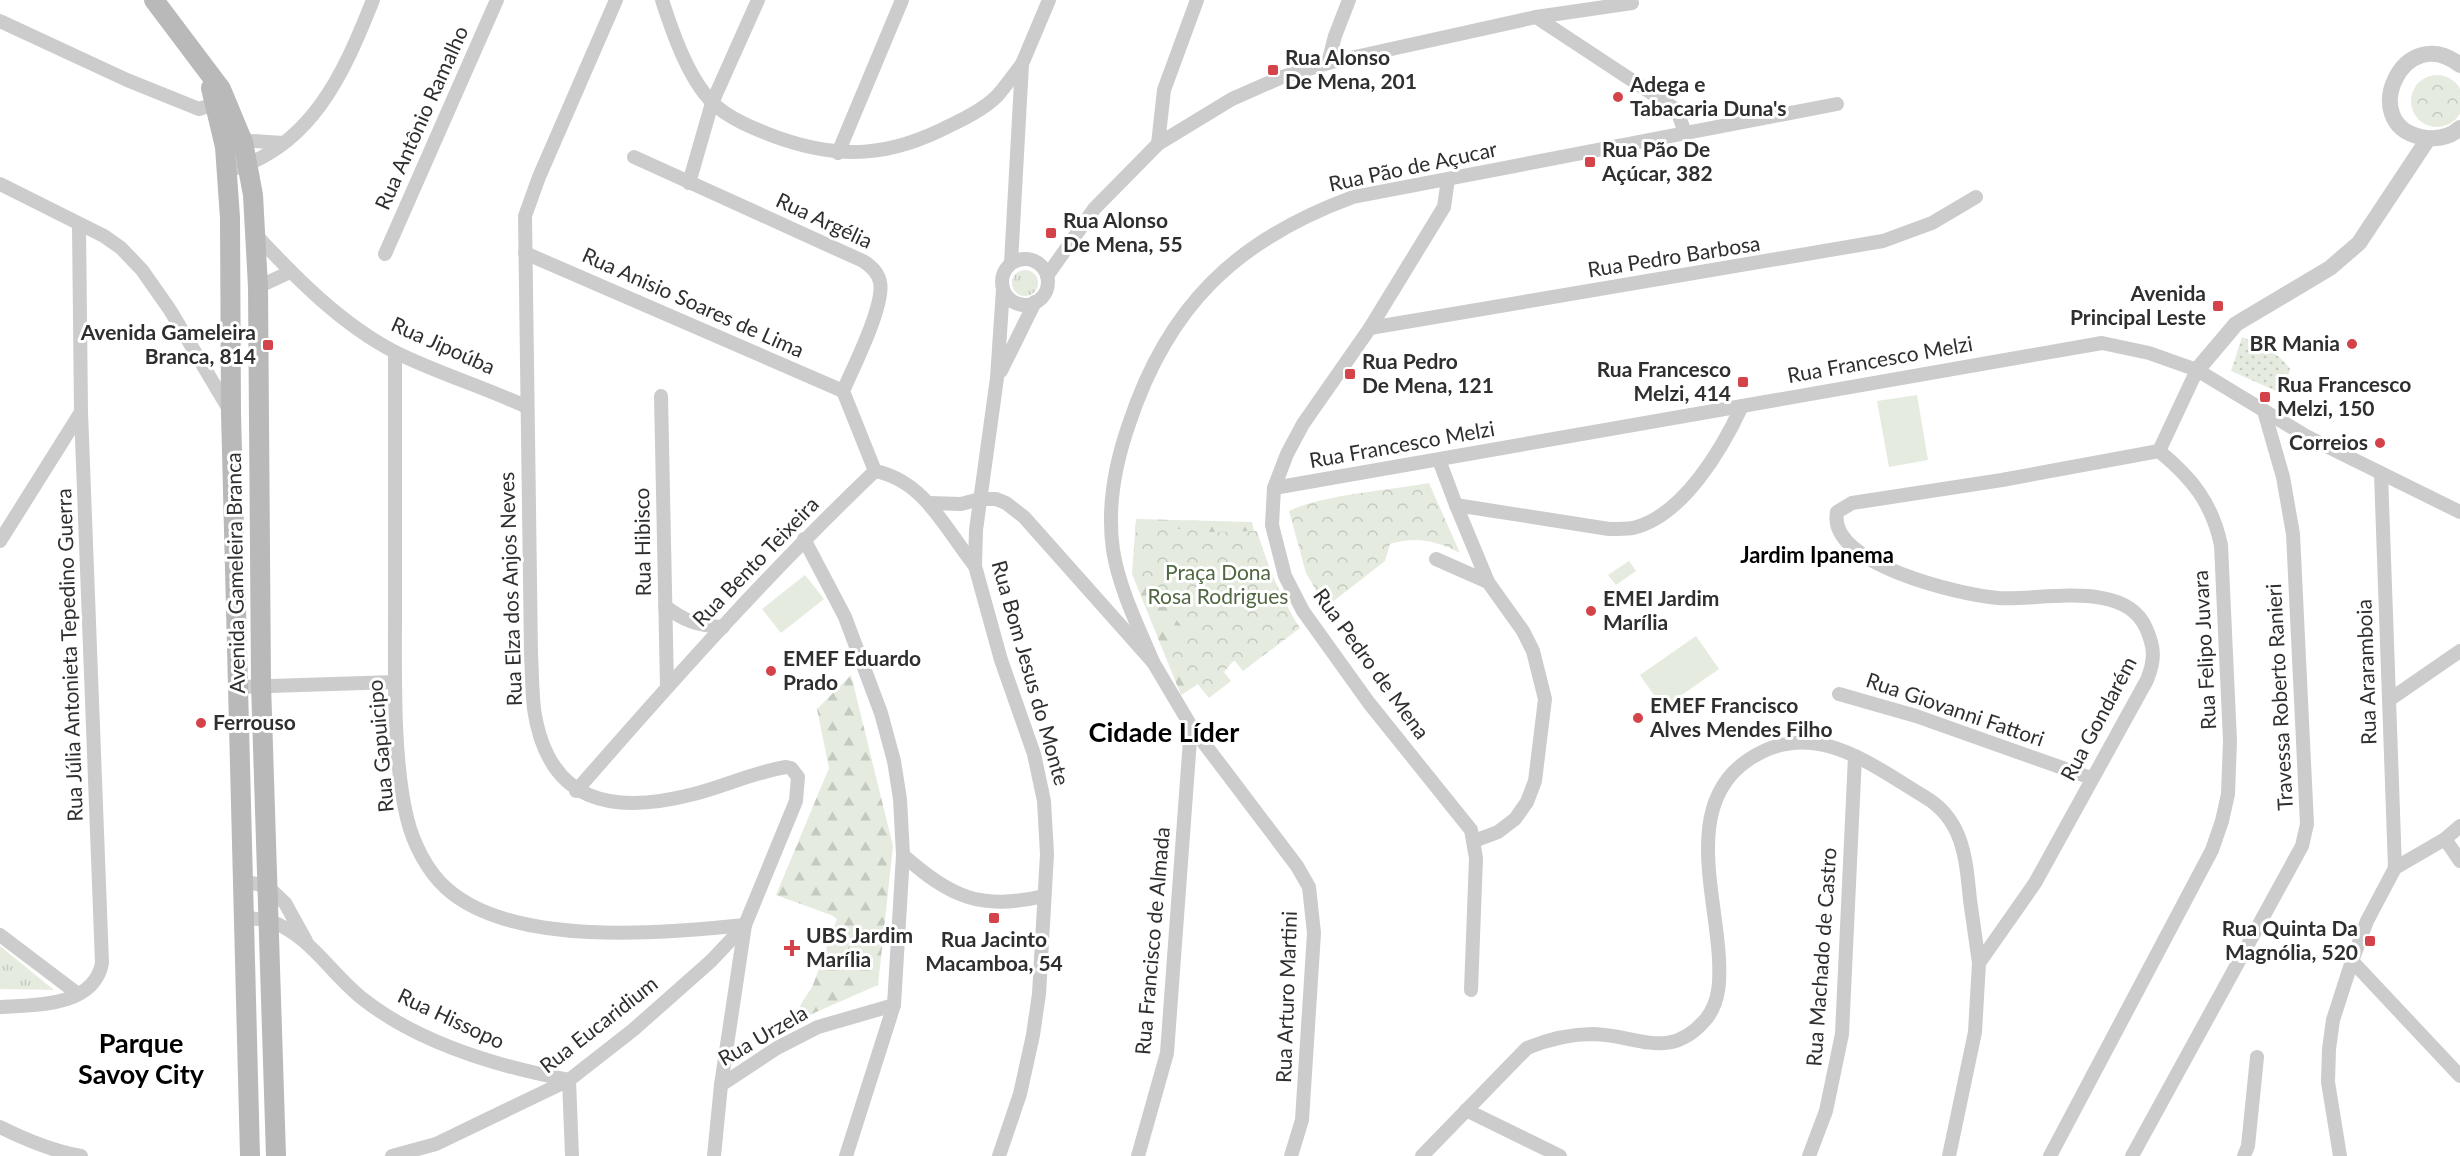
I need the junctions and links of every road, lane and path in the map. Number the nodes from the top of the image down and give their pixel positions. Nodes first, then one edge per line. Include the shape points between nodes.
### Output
1 (154, 0) edge
2 (373, 0) edge
3 (497, 0) edge
4 (616, 0) edge
5 (662, 0) edge
6 (758, 0) edge
7 (902, 0) edge
8 (1049, 0) edge
9 (1197, 0) edge
10 (1349, 0) edge
11 (1632, 3) dead end
12 (1536, 17) junction
13 (0, 21) edge
14 (1328, 63) junction
15 (2459, 63) edge
16 (1022, 64) junction
17 (221, 103) junction
18 (712, 103) junction
19 (1837, 104) dead end
20 (2460, 128) edge
21 (1685, 133) junction
22 (223, 137) junction
23 (2428, 139) junction
24 (243, 142) junction
25 (283, 143) junction
26 (1158, 144) junction
27 (838, 153) junction
28 (634, 158) dead end
29 (248, 166) junction
30 (227, 171) junction
31 (1448, 179) junction
32 (689, 183) junction
33 (0, 184) edge
34 (1976, 197) dead end
35 (79, 225) junction
36 (255, 234) junction
37 (525, 253) junction
38 (385, 254) dead end
39 (1011, 263) junction
40 (290, 272) junction
41 (1047, 276) junction
42 (258, 287) junction
43 (1003, 289) junction
44 (1035, 302) junction
45 (1370, 328) junction
46 (395, 352) junction
47 (2197, 370) junction
48 (998, 378) junction
49 (843, 392) junction
50 (661, 396) dead end
51 (1742, 406) junction
52 (526, 407) junction
53 (2264, 411) junction
54 (81, 412) junction
55 (231, 413) junction
56 (231, 444) junction
57 (258, 444) junction
58 (2159, 452) junction
59 (1439, 460) junction
60 (875, 471) junction
61 (2381, 474) junction
62 (1274, 488) junction
63 (980, 499) junction
64 (930, 503) junction
65 (1456, 505) junction
66 (2460, 512) edge
67 (804, 539) junction
68 (0, 541) edge
69 (1437, 559) dead end
70 (975, 566) junction
71 (1488, 582) junction
72 (665, 606) junction
73 (723, 627) junction
74 (2460, 651) edge
75 (1153, 662) junction
76 (395, 682) junction
77 (261, 684) junction
78 (238, 687) junction
79 (667, 687) junction
80 (1839, 694) dead end
81 (2389, 700) junction
82 (1191, 726) junction
83 (1855, 756) junction
84 (2091, 778) junction
85 (576, 791) junction
86 (2460, 826) edge
87 (2445, 839) junction
88 (1474, 842) junction
89 (903, 855) junction
90 (2460, 861) edge
91 (2395, 868) junction
92 (241, 881) junction
93 (267, 886) junction
94 (1044, 896) junction
95 (243, 918) junction
96 (269, 920) junction
97 (746, 925) junction
98 (0, 935) edge
99 (306, 941) junction
100 (2352, 961) junction
101 (1979, 963) junction
102 (1471, 990) dead end
103 (78, 994) junction
104 (894, 1005) junction
105 (0, 1007) edge
106 (2257, 1056) dead end
107 (2460, 1076) edge
108 (569, 1080) junction
109 (721, 1085) junction
110 (1466, 1110) junction
111 (0, 1127) edge
112 (436, 1150) edge
113 (81, 1156) edge
114 (250, 1156) edge
115 (276, 1156) edge
116 (392, 1156) edge
117 (572, 1156) edge
118 (714, 1156) edge
119 (846, 1156) edge
120 (999, 1156) edge
121 (1138, 1156) edge
122 (1291, 1156) edge
123 (1422, 1156) edge
124 (1560, 1156) edge
125 (1809, 1156) edge
126 (1949, 1156) edge
127 (2050, 1156) edge
128 (2132, 1156) edge
129 (2244, 1156) edge
130 (2340, 1156) edge

1 - 17 main road via 208,74
2 - 25 street via 335,87
3 - 38 street, Rua Antônio Ramalho
4 - 37 street, Rua Elza dos Anjos Neves via 539,177 525,216
5 - 18 street via 673,33
6 - 18 street
7 - 27 street
8 - 16 street
9 - 26 street via 1164,90
10 - 14 street
11 - 12 street
12 - 14 street
12 - 21 street via 1677,110
13 - 17 street via 199,109
14 - 26 street via 1282,77 1232,99
15 - 23 street via 2438,55 2416,57 2397,73 2391,85 2391,110 2397,121 2405,130
16 - 27 street via 995,97 939,132 884,150
16 - 39 street
17 - 22 main road, Avenida Gameleira Branca
17 - 24 main road, Avenida Gameleira Branca
18 - 27 street via 759,130 806,148
18 - 32 street
19 - 21 street, Rua Pão de Açucar
20 - 23 street via 2445,137
21 - 31 street, Rua Pão de Açucar
22 - 24 street
22 - 30 main road, Avenida Gameleira Branca
23 - 47 street via 2359,243 2330,268 2236,324
24 - 25 street
24 - 29 main road, Avenida Gameleira Branca
25 - 29 street
26 - 41 street via 1094,209
28 - 32 street, Rua Argélia
29 - 30 street
29 - 36 main road, Avenida Gameleira Branca
30 - 55 main road, Avenida Gameleira Branca
31 - 45 street, Rua Pedro de Mena via 1444,207
31 - 75 street, Rua Pão de Açucar via 1353,197 1288,224 1212,281 1171,331 1148,370 1136,403 1115,468 1112,501 1113,550 1126,596
32 - 49 street, Rua Argélia via 873,267 880,282 879,300
33 - 35 street
34 - 45 street, Rua Pedro Barbosa via 1912,232 1883,241
35 - 54 street, Rua Júlia Antonieta Tepedino Guerra
35 - 55 street via 121,248 142,270
36 - 40 street, Rua Jipoúba
36 - 42 main road, Avenida Gameleira Branca
37 - 49 street, Rua Anisio Soares de Lima
37 - 52 street, Rua Elza dos Anjos Neves
39 - 41 street via 1035,261
39 - 43 street via 1003,274
40 - 42 street
40 - 46 street, Rua Jipoúba via 330,307
41 - 44 street via 1046,291
42 - 57 main road, Avenida Gameleira Branca
43 - 44 street via 1006,296 1020,304
43 - 48 street, Rua Bom Jesus do Monte
44 - 48 street, Rua Bom Jesus do Monte
45 - 62 street, Rua Pedro de Mena via 1303,424
46 - 52 street, Rua Jipoúba
46 - 76 street, Rua Gapuicipo
47 - 51 street, Rua Francesco Melzi via 2149,353 2102,343
47 - 53 street, Rua Francesco Melzi
47 - 58 street
48 - 63 street, Rua Bom Jesus do Monte
49 - 60 street
50 - 72 street, Rua Hibisco
51 - 59 street, Rua Francesco Melzi
51 - 65 street via 1725,442 1697,480 1654,519 1632,528 1609,529
52 - 85 street, Rua Elza dos Anjos Neves via 534,710 551,761
53 - 61 street, Rua Francesco Melzi
53 - 128 street, Travessa Roberto Ranieri via 2283,477 2293,534 2307,824 2302,846
54 - 68 street
54 - 103 street, Rua Júlia Antonieta Tepedino Guerra via 102,963 94,982
55 - 56 main road, Avenida Gameleira Branca
56 - 57 main road
56 - 78 main road, Avenida Gameleira Branca
57 - 77 main road, Avenida Gameleira Branca
58 - 84 street, Rua Gondarém via 1852,503 1837,512 1837,525 1849,545 1859,554 1898,572 1957,592 1998,598 2103,597 2129,608 2143,620 2155,656
58 - 127 street, Rua Felipo Juvara via 2202,492 2216,522 2230,741 2228,794 2212,850
59 - 62 street, Rua Francesco Melzi
59 - 65 street
60 - 64 street via 905,481
60 - 67 street, Rua Bento Teixeira
61 - 66 street, Rua Francesco Melzi
61 - 81 street, Rua Araramboia
62 - 88 street, Rua Pedro de Mena via 1272,525 1276,549 1303,611 1369,703 1459,814
63 - 64 street via 961,504
63 - 70 street, Rua Bom Jesus do Monte
63 - 75 street, Rua Arturo Martini via 1006,503 1024,518
64 - 70 street
65 - 71 street
67 - 73 street, Rua Bento Teixeira
67 - 89 street via 845,616 881,713 900,799
69 - 71 street
70 - 94 street, Rua Bom Jesus do Monte via 1001,660 1034,754 1044,801
71 - 88 street via 1533,651 1545,699 1535,781 1527,802 1515,819
72 - 73 street via 684,621
72 - 79 street, Rua Hibisco
73 - 79 street, Rua Bento Teixeira
74 - 81 street
75 - 82 street, Rua Arturo Martini
76 - 77 street
76 - 97 street, Rua Gapuicipo via 407,818 431,872 447,890 476,907 543,927 618,935
77 - 78 street
77 - 93 main road, Avenida Gameleira Branca
78 - 92 main road, Avenida Gameleira Branca
79 - 85 street, Rua Bento Teixeira
80 - 84 street, Rua Giovanni Fattori
81 - 91 street, Rua Araramboia
82 - 121 street, Rua Francisco de Almada via 1167,1053
82 - 122 street, Rua Arturo Martini via 1309,887 1314,933 1312,988 1302,1120
83 - 101 street via 1934,802 1952,822 1967,860
83 - 110 street via 1815,742 1789,742 1760,751 1738,766 1722,785 1709,819 1708,857 1719,984 1716,1002 1692,1033 1659,1045 1595,1034 1550,1038 1527,1048
83 - 125 street, Rua Machado de Castro via 1842,1034 1826,1111
84 - 101 street, Rua Gondarém via 2035,883
85 - 97 street via 606,801 656,803 778,768 791,768 800,783 796,801
86 - 87 street
87 - 90 street
87 - 91 street
88 - 102 street, Rua Pedro de Mena
89 - 94 street via 936,883 962,896 993,903
89 - 104 street
91 - 100 street via 2367,921
92 - 93 street
92 - 95 main road, Avenida Gameleira Branca
93 - 96 main road, Avenida Gameleira Branca
93 - 99 street, Rua Hissopo via 285,903
94 - 120 street, Rua Bom Jesus do Monte via 1039,994 1032,1035 1020,1094
95 - 96 street, Rua Hissopo
95 - 114 main road, Avenida Gameleira Branca
96 - 99 street, Rua Hissopo
96 - 115 main road, Avenida Gameleira Branca
97 - 108 street, Rua Eucaridium via 633,1030
97 - 109 street
98 - 103 street
99 - 108 street, Rua Hissopo via 363,999 415,1030 506,1067
100 - 107 street
100 - 130 street via 2333,1020 2329,1049 2328,1082
101 - 126 street via 1975,1032
103 - 105 street, Rua Júlia Antonieta Tepedino Guerra via 48,1004
104 - 109 street, Rua Urzela via 818,1027 777,1048
104 - 119 street
106 - 129 street
108 - 112 street, Rua Eucaridium
108 - 117 street
109 - 118 street
110 - 123 street
110 - 124 street
111 - 113 street via 48,1148
112 - 116 street, Rua Eucaridium

